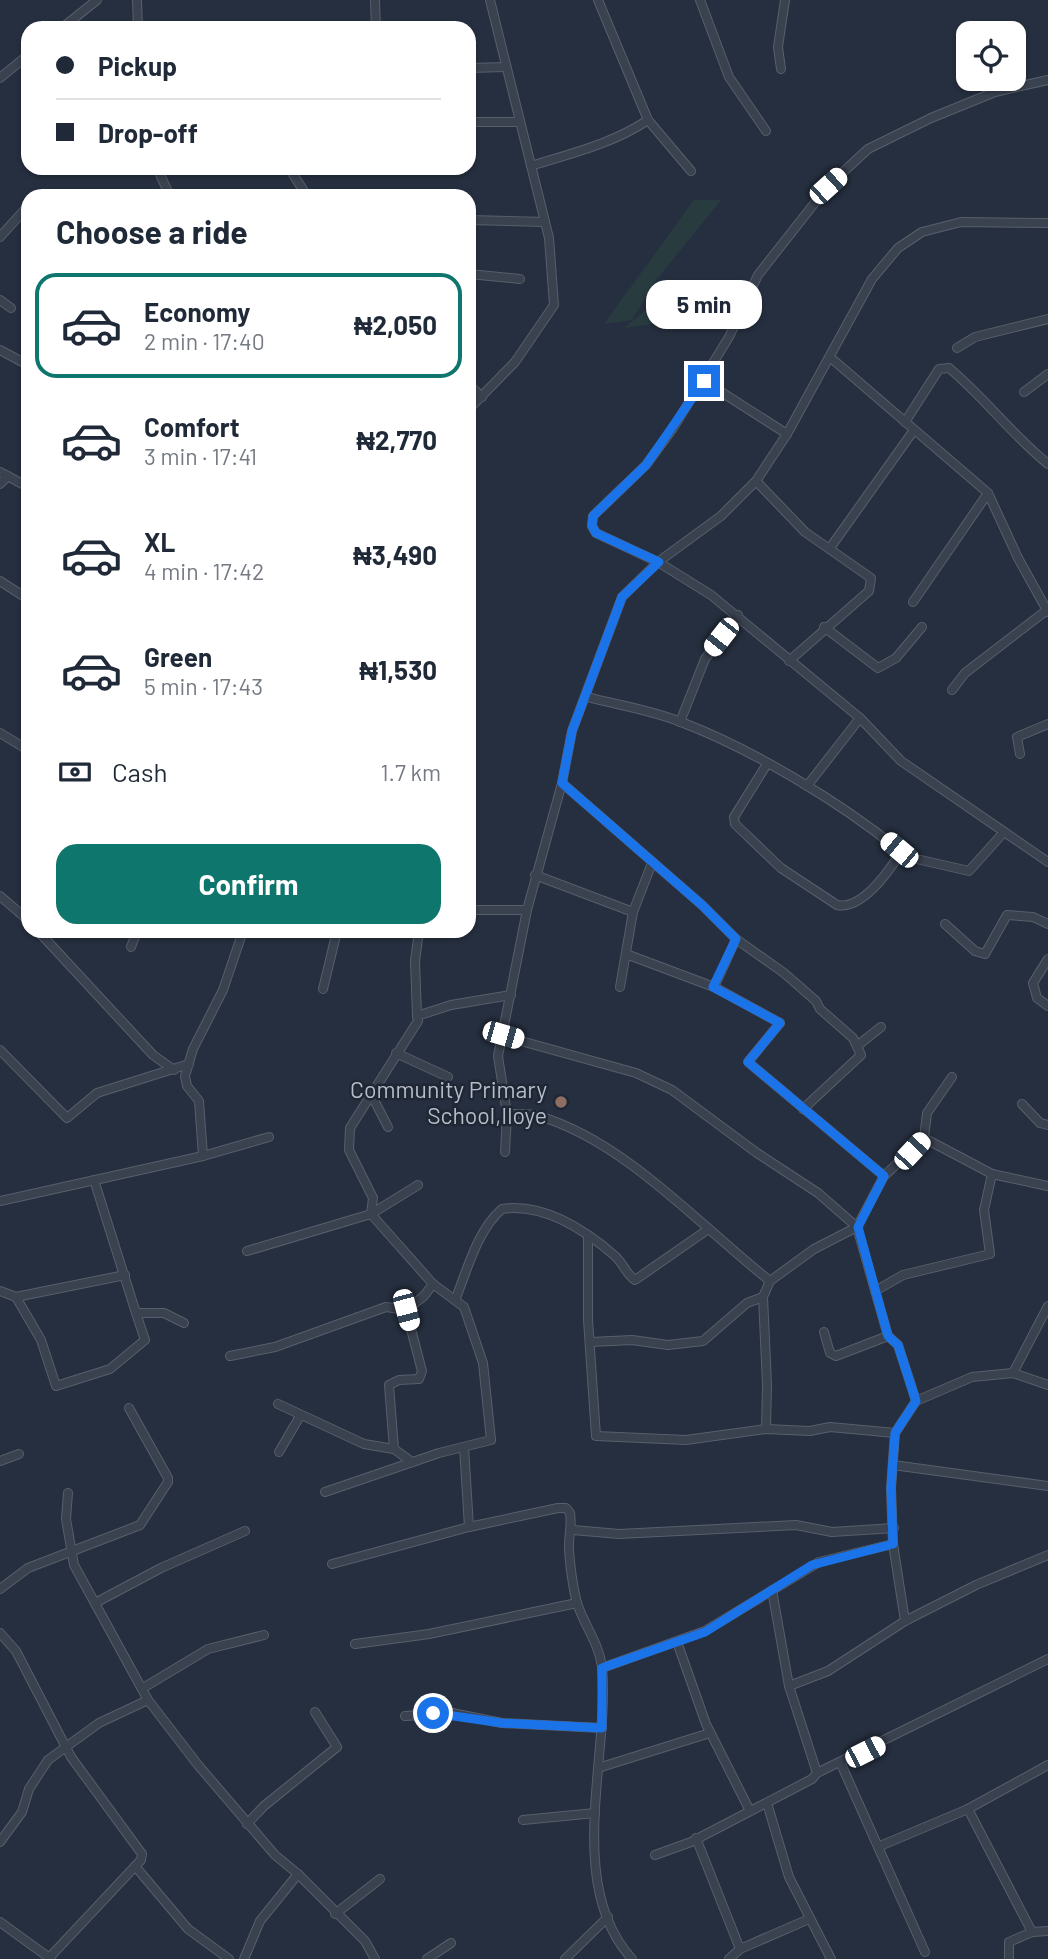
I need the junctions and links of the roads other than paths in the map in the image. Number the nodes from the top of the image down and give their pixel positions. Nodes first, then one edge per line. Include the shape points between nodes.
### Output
1 (97, 0) edge
2 (136, 0) edge
3 (375, 0) edge
4 (489, 0) edge
5 (598, 0) edge
6 (700, 0) edge
7 (785, 0) edge
8 (71, 21) edge
9 (138, 21) edge
10 (376, 21) edge
11 (21, 61) edge
12 (506, 67) junction
13 (476, 68) edge
14 (781, 69) dead end
15 (0, 78) edge
16 (1048, 80) edge
17 (648, 120) junction
18 (476, 122) edge
19 (519, 122) junction
20 (766, 131) dead end
21 (531, 166) junction
22 (691, 171) dead end
23 (21, 214) edge
24 (476, 220) edge
25 (545, 222) junction
26 (1048, 223) edge
27 (0, 237) edge
28 (476, 275) edge
29 (520, 279) dead end
30 (0, 300) edge
31 (11, 308) dead end
32 (1048, 319) edge
33 (957, 348) dead end
34 (0, 350) edge
35 (831, 358) junction
36 (21, 361) edge
37 (1048, 374) edge
38 (704, 381) junction
39 (476, 391) edge
40 (1024, 392) dead end
41 (482, 397) junction
42 (476, 403) edge
43 (905, 422) junction
44 (914, 430) junction
45 (788, 434) junction
46 (1048, 464) edge
47 (4, 474) edge
48 (756, 481) junction
49 (21, 483) edge
50 (0, 484) edge
51 (988, 493) junction
52 (830, 548) junction
53 (659, 562) junction
54 (0, 581) edge
55 (21, 594) edge
56 (913, 602) dead end
57 (1047, 607) edge
58 (738, 615) junction
59 (824, 627) junction
60 (922, 627) dead end
61 (789, 661) junction
62 (952, 690) dead end
63 (587, 696) junction
64 (860, 718) junction
65 (680, 722) junction
66 (1048, 724) edge
67 (0, 733) edge
68 (21, 746) edge
69 (1020, 754) dead end
70 (766, 764) junction
71 (562, 783) junction
72 (807, 786) junction
73 (1004, 832) junction
74 (899, 855) junction
75 (1048, 862) edge
76 (652, 863) junction
77 (535, 875) junction
78 (0, 896) edge
79 (476, 910) edge
80 (527, 910) junction
81 (21, 911) edge
82 (633, 912) junction
83 (945, 924) dead end
84 (1048, 924) edge
85 (44, 938) edge
86 (134, 938) edge
87 (241, 938) edge
88 (335, 938) edge
89 (418, 938) edge
90 (736, 939) junction
91 (131, 947) dead end
92 (626, 954) junction
93 (1048, 959) edge
94 (620, 987) dead end
95 (713, 987) junction
96 (323, 989) dead end
97 (511, 995) junction
98 (1048, 1006) edge
99 (417, 1016) junction
100 (881, 1027) dead end
101 (503, 1035) junction
102 (857, 1046) junction
103 (0, 1050) edge
104 (396, 1053) junction
105 (189, 1064) junction
106 (174, 1070) junction
107 (448, 1077) dead end
108 (952, 1077) dead end
109 (372, 1096) junction
110 (1022, 1104) dead end
111 (803, 1109) junction
112 (507, 1114) junction
113 (1048, 1125) edge
114 (388, 1127) dead end
115 (270, 1137) dead end
116 (924, 1138) junction
117 (505, 1152) dead end
118 (203, 1156) junction
119 (992, 1174) junction
120 (884, 1176) junction
121 (94, 1180) junction
122 (418, 1185) dead end
123 (1048, 1186) edge
124 (0, 1201) edge
125 (371, 1214) junction
126 (858, 1227) junction
127 (707, 1230) junction
128 (589, 1237) junction
129 (247, 1251) dead end
130 (125, 1275) junction
131 (770, 1281) junction
132 (433, 1284) junction
133 (0, 1291) edge
134 (875, 1291) junction
135 (16, 1297) junction
136 (763, 1297) junction
137 (456, 1298) junction
138 (1048, 1306) edge
139 (406, 1310) junction
140 (136, 1313) junction
141 (184, 1323) dead end
142 (824, 1332) dead end
143 (888, 1336) junction
144 (591, 1342) junction
145 (230, 1356) dead end
146 (1013, 1373) junction
147 (1048, 1385) edge
148 (916, 1401) junction
149 (278, 1404) dead end
150 (129, 1408) dead end
151 (300, 1416) junction
152 (765, 1429) junction
153 (895, 1433) junction
154 (464, 1447) junction
155 (394, 1448) junction
156 (279, 1452) dead end
157 (19, 1454) dead end
158 (0, 1461) edge
159 (412, 1462) junction
160 (893, 1465) junction
161 (1048, 1486) edge
162 (325, 1492) dead end
163 (68, 1493) dead end
164 (469, 1527) junction
165 (894, 1528) junction
166 (573, 1530) junction
167 (245, 1531) dead end
168 (893, 1544) junction
169 (70, 1553) junction
170 (1048, 1555) edge
171 (332, 1564) dead end
172 (0, 1589) edge
173 (772, 1590) junction
174 (97, 1602) junction
175 (577, 1604) junction
176 (905, 1621) junction
177 (0, 1633) edge
178 (264, 1635) dead end
179 (677, 1642) junction
180 (355, 1644) dead end
181 (1048, 1659) edge
182 (602, 1668) junction
183 (789, 1686) junction
184 (143, 1688) junction
185 (148, 1700) junction
186 (315, 1713) dead end
187 (405, 1716) dead end
188 (602, 1728) junction
189 (710, 1733) junction
190 (66, 1746) junction
191 (841, 1764) junction
192 (1048, 1765) edge
193 (598, 1768) junction
194 (817, 1773) junction
195 (767, 1803) junction
196 (968, 1809) junction
197 (750, 1811) junction
198 (595, 1813) junction
199 (523, 1820) dead end
200 (247, 1824) junction
201 (696, 1838) junction
202 (0, 1842) edge
203 (880, 1846) junction
204 (655, 1855) dead end
205 (135, 1866) junction
206 (298, 1874) junction
207 (380, 1880) dead end
208 (335, 1914) junction
209 (608, 1917) junction
210 (809, 1919) junction
211 (0, 1922) edge
212 (1048, 1931) edge
213 (1032, 1932) junction
214 (451, 1943) dead end
215 (740, 1950) junction
216 (925, 1952) dead end
217 (369, 1957) edge
218 (50, 1958) edge
219 (229, 1959) edge
220 (244, 1959) edge
221 (427, 1959) edge
222 (565, 1959) edge
223 (632, 1959) edge
224 (729, 1959) edge
225 (831, 1959) edge
226 (1009, 1959) edge

1 - 8 street
2 - 9 street
3 - 10 street
4 - 12 street
5 - 17 street
6 - 20 street via 729,77
7 - 14 street via 778,47
11 - 15 street
12 - 13 street
12 - 19 street
16 - 38 street via 995,92 868,149 828,186 758,275
17 - 21 street via 592,148
17 - 22 street
18 - 19 street
19 - 21 street
21 - 25 street
23 - 27 street
24 - 25 street
25 - 41 street via 554,305 515,362
26 - 35 street via 961,222 922,232 898,248 872,279
28 - 29 street
30 - 31 street
32 - 33 street via 975,337
34 - 36 street
35 - 43 street
35 - 45 street
37 - 40 street
38 - 45 street
38 - 53 street via 646,465 593,516 596,533
39 - 41 street
41 - 42 street
43 - 44 street
43 - 46 street via 939,369 949,368 996,411 1019,441
44 - 51 street
44 - 52 street
45 - 48 street
47 - 49 street
47 - 50 street
48 - 52 street via 805,532
48 - 53 street via 721,516
51 - 56 street
51 - 57 street
52 - 59 street via 871,578 872,584
53 - 58 street
53 - 63 street via 622,597 597,657
54 - 55 street
57 - 62 street via 965,673
58 - 61 street
58 - 65 street via 705,659
59 - 60 street via 878,668 896,658
59 - 61 street
61 - 64 street
63 - 65 street
63 - 71 street via 572,731
64 - 72 street
64 - 73 street via 901,761
65 - 70 street
66 - 69 street via 1017,737
67 - 68 street
70 - 72 street
70 - 74 street via 734,817 735,824 782,868 846,907 857,903
71 - 76 street
71 - 77 street
72 - 74 street via 867,824 899,850
73 - 74 street via 969,871
73 - 75 street
76 - 82 street
76 - 90 street
77 - 80 street
77 - 82 street
78 - 81 street
79 - 80 street
80 - 97 street
82 - 92 street
83 - 84 street via 975,951 985,954 1007,915 1033,917
85 - 106 street via 153,1055
86 - 91 street
87 - 105 street
88 - 96 street
89 - 99 street
90 - 95 street
90 - 102 street via 785,973
92 - 94 street
92 - 95 street
93 - 98 street via 1032,983 1037,999
95 - 111 street via 780,1023 748,1062
97 - 99 street
97 - 101 street
99 - 104 street
100 - 102 street
101 - 112 street via 498,1056
101 - 126 street via 636,1073 672,1090 818,1193
102 - 111 street via 860,1055
103 - 106 street via 67,1118 97,1093
104 - 107 street
104 - 109 street
105 - 106 street
105 - 118 street via 185,1076 199,1101
108 - 116 street via 928,1113
109 - 114 street
109 - 125 street via 350,1128 349,1150 373,1198
110 - 113 street
111 - 120 street
112 - 117 street
112 - 127 street via 537,1115 600,1144 629,1162
115 - 118 street
116 - 119 street
116 - 120 street
118 - 121 street
119 - 123 street
119 - 134 street via 984,1210 990,1254 903,1275
120 - 126 street
121 - 124 street
121 - 130 street
122 - 125 street
125 - 129 street
125 - 132 street
126 - 131 street
126 - 134 street
127 - 128 street via 635,1280 614,1255
127 - 131 street
128 - 137 street via 542,1212 502,1209 471,1259
128 - 144 street
130 - 135 street
130 - 140 street
131 - 136 street
132 - 137 street
132 - 139 street
133 - 135 street
134 - 143 street
135 - 140 street via 41,1340 56,1386 110,1369 145,1340
136 - 144 street via 747,1303 703,1340 668,1345 632,1340
136 - 152 street
137 - 154 street via 464,1307 483,1363 492,1429 491,1440
138 - 146 street
139 - 145 street via 386,1307 275,1347
139 - 155 street via 422,1371 419,1379 389,1385
140 - 141 street via 164,1312
142 - 143 street via 830,1353 836,1356
143 - 148 street via 898,1345
144 - 152 street via 596,1436 699,1439
146 - 147 street
146 - 148 street via 972,1377
148 - 153 street
149 - 151 street
150 - 169 street via 168,1482 139,1525
151 - 155 street via 364,1444
151 - 156 street
152 - 153 street via 810,1432 839,1427
153 - 160 street
154 - 159 street
154 - 164 street
155 - 159 street
157 - 158 street
159 - 162 street
160 - 161 street
160 - 165 street
163 - 169 street
164 - 166 street via 566,1508
164 - 171 street
165 - 166 street via 832,1532 796,1525 619,1534
165 - 168 street
166 - 175 street via 569,1544
167 - 174 street
168 - 173 street via 818,1562
168 - 176 street
169 - 172 street via 28,1568
169 - 174 street
170 - 176 street
173 - 179 street via 705,1632
173 - 183 street
174 - 184 street
175 - 180 street
175 - 182 street via 596,1642
176 - 183 street via 828,1671
177 - 190 street via 16,1651
178 - 184 street via 208,1649
179 - 182 street
179 - 189 street
181 - 191 street
182 - 188 street
183 - 194 street
184 - 185 street
185 - 190 street via 99,1723
185 - 200 street
186 - 200 street via 337,1747
187 - 188 street via 452,1713 502,1723
188 - 193 street
189 - 193 street
189 - 197 street
190 - 202 street via 48,1760 29,1788 22,1812
190 - 205 street via 141,1850 141,1860
191 - 194 street
191 - 203 street
192 - 196 street
193 - 198 street
194 - 195 street
195 - 197 street
195 - 210 street via 789,1877
196 - 203 street
196 - 213 street
197 - 201 street
198 - 199 street
198 - 209 street via 600,1894
200 - 206 street
201 - 204 street
201 - 215 street
203 - 216 street
205 - 218 street
205 - 219 street via 181,1923
206 - 208 street
206 - 220 street via 260,1921
207 - 208 street
208 - 217 street via 365,1941
209 - 222 street
209 - 223 street
210 - 215 street
210 - 225 street
211 - 218 street
212 - 213 street
213 - 226 street via 1009,1942
214 - 221 street
215 - 224 street

